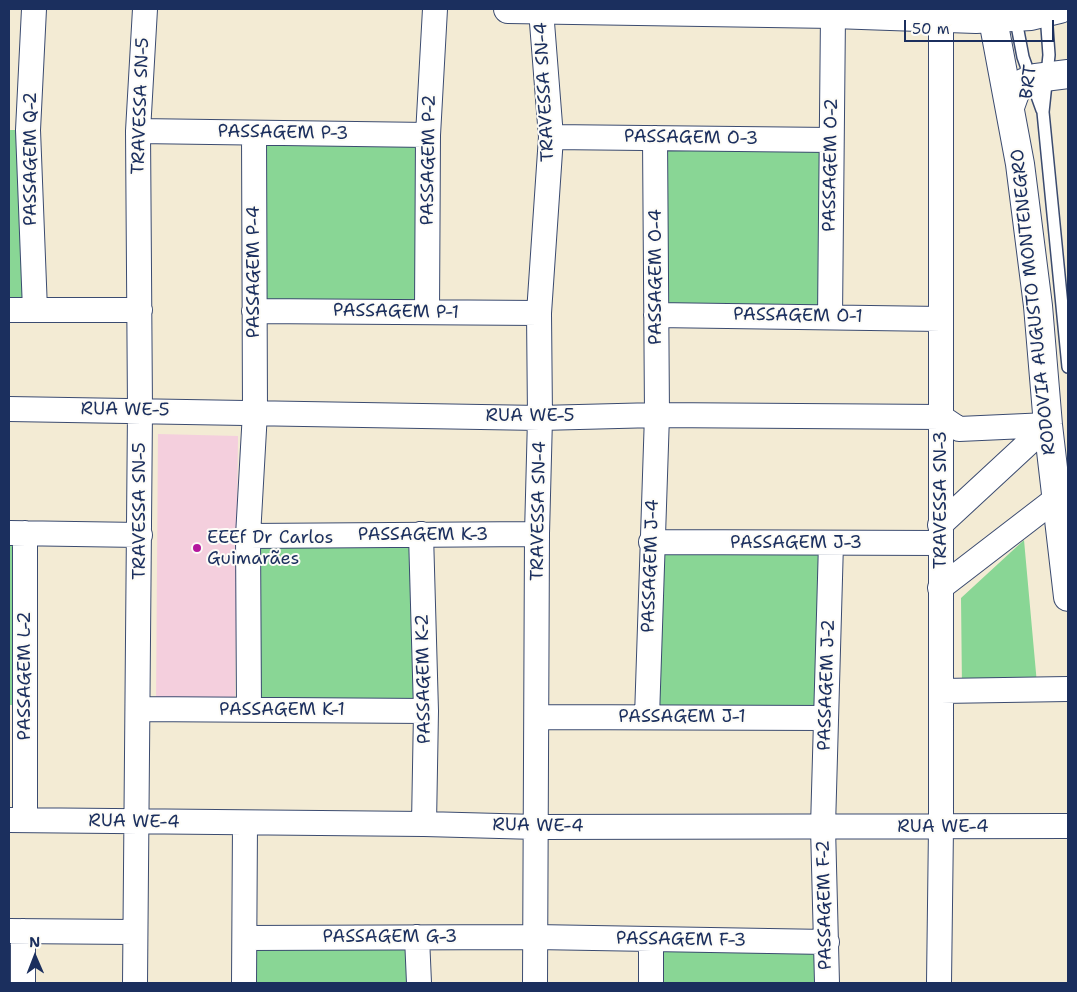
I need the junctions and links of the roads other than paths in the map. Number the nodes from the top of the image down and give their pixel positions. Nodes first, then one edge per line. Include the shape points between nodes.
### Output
1 (34, 9) edge
2 (145, 9) edge
3 (435, 9) edge
4 (508, 9) edge
5 (541, 10) edge
6 (1051, 10) edge
7 (1003, 13) edge
8 (834, 14) junction
9 (941, 16) junction
10 (1049, 76) edge
11 (1010, 107) junction
12 (1043, 112) junction
13 (18, 130) edge
14 (138, 131) junction
15 (254, 133) junction
16 (428, 135) junction
17 (551, 137) junction
18 (655, 138) junction
19 (831, 140) junction
20 (9, 310) edge
21 (35, 310) junction
22 (140, 310) junction
23 (254, 311) junction
24 (427, 312) junction
25 (539, 313) junction
26 (656, 315) junction
27 (830, 317) junction
28 (941, 318) junction
29 (1068, 367) edge
30 (9, 409) edge
31 (140, 410) junction
32 (255, 412) junction
33 (657, 415) junction
34 (941, 417) junction
35 (540, 418) junction
36 (1048, 425) junction
37 (1057, 498) junction
38 (17, 533) edge
39 (421, 534) junction
40 (538, 534) junction
41 (940, 534) junction
42 (140, 535) junction
43 (248, 536) junction
44 (651, 542) junction
45 (831, 543) junction
46 (940, 588) junction
47 (1068, 596) edge
48 (1068, 689) edge
49 (940, 692) junction
50 (17, 706) edge
51 (138, 709) junction
52 (249, 710) junction
53 (426, 711) junction
54 (537, 717) junction
55 (647, 717) junction
56 (826, 718) junction
57 (17, 820) edge
58 (136, 822) junction
59 (246, 824) junction
60 (424, 824) junction
61 (823, 826) junction
62 (1068, 826) edge
63 (537, 827) junction
64 (941, 827) junction
65 (16, 931) edge
66 (134, 932) junction
67 (417, 937) junction
68 (245, 938) junction
69 (535, 938) junction
70 (651, 941) junction
71 (827, 942) junction
72 (23, 983) edge
73 (135, 983) edge
74 (244, 983) edge
75 (419, 983) edge
76 (535, 983) edge
77 (651, 983) edge
78 (827, 983) edge
79 (939, 983) edge

1 - 13 street, PASSAGEM Q-2
2 - 14 street, TRAVESSA SN-5
3 - 16 street, PASSAGEM P-2
4 - 5 main road
5 - 8 main road
5 - 17 street, TRAVESSA SN-4
6 - 7 main road
6 - 10 lane, BRT
7 - 9 main road
7 - 10 lane, BRT via 1023,57
7 - 11 main road, RODOVIA AUGUSTO MONTENEGRO
8 - 9 main road
8 - 19 street, PASSAGEM O-2
9 - 28 street, TRAVESSA SN-3
10 - 11 main road via 1019,88
10 - 12 lane, BRT
10 - 12 lane, BRT
11 - 36 main road, RODOVIA AUGUSTO MONTENEGRO via 1037,297
12 - 29 lane
13 - 21 street, PASSAGEM Q-2
14 - 15 street, PASSAGEM P-3
14 - 22 street, TRAVESSA SN-5
15 - 16 street, PASSAGEM P-3
15 - 23 street, PASSAGEM P-4
16 - 24 street, PASSAGEM P-2
17 - 18 street, PASSAGEM O-3
17 - 25 street, TRAVESSA SN-4
18 - 19 street, PASSAGEM O-3
18 - 26 street, PASSAGEM O-4
19 - 27 street, PASSAGEM O-2
20 - 21 street
21 - 22 street
22 - 31 street, TRAVESSA SN-5
23 - 24 street, PASSAGEM P-1
23 - 32 street, PASSAGEM P-4
24 - 25 street, PASSAGEM P-1
25 - 35 street, TRAVESSA SN-4
26 - 27 street, PASSAGEM O-1
26 - 33 street, PASSAGEM O-4
27 - 28 street, PASSAGEM O-1
28 - 34 street, TRAVESSA SN-3
30 - 31 street, RUA WE-5
31 - 32 street, RUA WE-5
31 - 42 street, TRAVESSA SN-5
32 - 35 street, RUA WE-5
32 - 43 street, PASSAGEM P-4
33 - 34 street, RUA WE-5
33 - 35 street, RUA WE-5
33 - 44 street, PASSAGEM J-4
34 - 36 street, RUA WE-5 via 959,429
34 - 41 street, TRAVESSA SN-3
35 - 40 street, TRAVESSA SN-4
36 - 37 main road, RODOVIA AUGUSTO MONTENEGRO
36 - 41 street
37 - 46 street
37 - 47 main road, RODOVIA AUGUSTO MONTENEGRO
38 - 42 street
38 - 50 street, PASSAGEM L-2
39 - 40 street, PASSAGEM K-3
39 - 43 street, PASSAGEM K-3
39 - 53 street, PASSAGEM K-2
40 - 54 street, TRAVESSA SN-4
41 - 45 street, PASSAGEM J-3
41 - 46 street, TRAVESSA SN-3
42 - 51 street, TRAVESSA SN-5
43 - 52 street, PASSAGEM P-4
44 - 45 street, PASSAGEM J-3
44 - 55 street, PASSAGEM J-4
45 - 56 street, PASSAGEM J-2
46 - 49 street, TRAVESSA SN-3
48 - 49 street
49 - 64 street, TRAVESSA SN-3
50 - 57 street, PASSAGEM L-2
51 - 52 street, PASSAGEM K-1
51 - 58 street, TRAVESSA SN-5
52 - 53 street, PASSAGEM K-1
53 - 60 street, PASSAGEM K-2
54 - 55 street, PASSAGEM J-1
54 - 63 street, TRAVESSA SN-4
55 - 56 street, PASSAGEM J-1
56 - 61 street, PASSAGEM J-2
57 - 58 street, RUA WE-4
58 - 59 street, RUA WE-4
58 - 66 street, TRAVESSA SN-5
59 - 60 street, RUA WE-4
59 - 68 street
60 - 63 street, RUA WE-4
61 - 63 street, RUA WE-4
61 - 64 street, RUA WE-4
61 - 71 street, PASSAGEM F-2
62 - 64 street, RUA WE-4
63 - 69 street, TRAVESSA SN-4
64 - 79 street, TRAVESSA SN-3
65 - 66 street
65 - 72 street
66 - 73 street, TRAVESSA SN-5
67 - 68 street, PASSAGEM G-3
67 - 69 street, PASSAGEM G-3
67 - 75 street
68 - 74 street
69 - 70 street, PASSAGEM F-3
69 - 76 street, TRAVESSA SN-4
70 - 71 street, PASSAGEM F-3
70 - 77 street
71 - 78 street, PASSAGEM F-2

